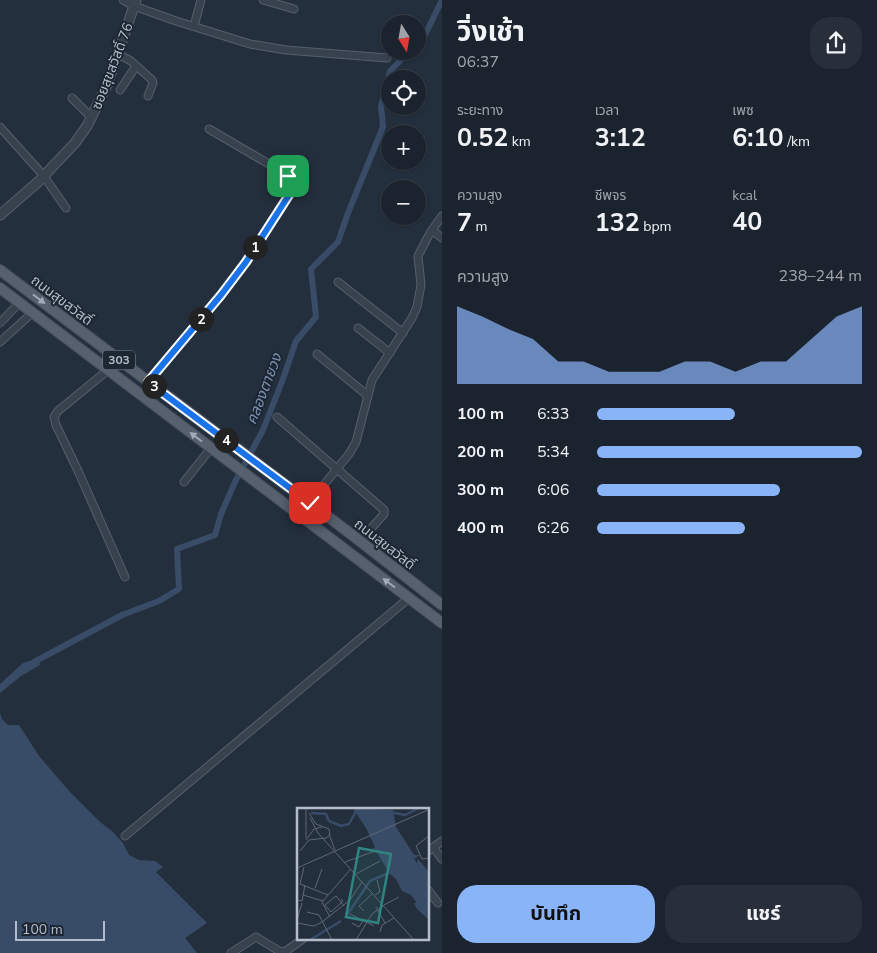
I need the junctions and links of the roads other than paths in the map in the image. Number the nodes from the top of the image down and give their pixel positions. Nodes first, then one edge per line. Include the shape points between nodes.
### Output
1 (123, 0) edge
2 (201, 0) edge
3 (263, 0) edge
4 (135, 3) edge
5 (294, 9) dead end
6 (194, 26) junction
7 (118, 54) junction
8 (381, 58) edge
9 (136, 66) junction
10 (120, 90) dead end
11 (148, 96) dead end
12 (72, 98) dead end
13 (92, 118) junction
14 (0, 127) edge
15 (209, 129) dead end
16 (43, 175) junction
17 (66, 208) dead end
18 (0, 215) edge
19 (442, 216) edge
20 (432, 230) junction
21 (442, 238) edge
22 (0, 270) edge
23 (338, 282) dead end
24 (0, 288) edge
25 (19, 303) junction
26 (32, 313) junction
27 (0, 324) edge
28 (358, 328) dead end
29 (403, 333) junction
30 (0, 342) edge
31 (390, 352) junction
32 (317, 354) dead end
33 (108, 370) junction
34 (148, 382) junction
35 (367, 395) junction
36 (277, 417) dead end
37 (211, 448) junction
38 (337, 468) junction
39 (184, 482) dead end
40 (310, 503) junction
41 (300, 515) junction
42 (360, 541) junction
43 (125, 577) dead end
44 (409, 598) junction
45 (442, 605) edge
46 (442, 623) edge
47 (125, 836) dead end
48 (442, 842) edge
49 (431, 849) edge
50 (442, 859) edge
51 (430, 893) edge
52 (438, 903) dead end
53 (302, 940) edge
54 (231, 953) edge

1 - 4 street
2 - 6 street
3 - 5 street
4 - 6 street
4 - 7 street, ซอยสุขสวัสดิ์ 76
6 - 8 street via 250,44
7 - 9 street
7 - 13 street, ซอยสุขสวัสดิ์ 76
9 - 10 street
9 - 11 street via 152,80
12 - 13 street
13 - 16 street, ซอยสุขสวัสดิ์ 76 via 75,143
14 - 16 street
15 - 34 street via 298,181 246,262
16 - 17 street
16 - 18 street, ซอยสุขสวัสดิ์ 76
19 - 20 street
20 - 21 street
20 - 29 street via 418,256 421,285 417,306
22 -> 34 main road, ถนนสุขสวัสดิ์ / 303
23 - 29 street
24 - 25 main road, ถนนสุขสวัสดิ์ / 303
25 - 26 main road, ถนนสุขสวัสดิ์ / 303
25 - 27 street
26 - 30 street
26 - 33 main road, ถนนสุขสวัสดิ์ / 303
28 - 31 street
29 - 31 street
31 - 35 street via 372,380
32 - 35 street
37 -> 33 main road, ถนนสุขสวัสดิ์ / 303
33 - 43 street via 54,417
34 - 40 main road, ถนนสุขสวัสดิ์ / 303
35 - 38 street via 356,442
36 - 38 street
37 - 39 street
37 - 41 main road, ถนนสุขสวัสดิ์ / 303
38 - 40 street
38 - 42 street via 384,510
40 - 41 main road
40 - 42 main road, ถนนสุขสวัสดิ์ / 303
44 -> 41 main road, ถนนสุขสวัสดิ์ / 303
42 - 45 main road, ถนนสุขสวัสดิ์ / 303
44 - 46 main road, ถนนสุขสวัสดิ์ / 303
44 - 47 street
48 - 49 street
49 - 50 street
51 - 52 street
53 - 54 street via 281,952 256,937

